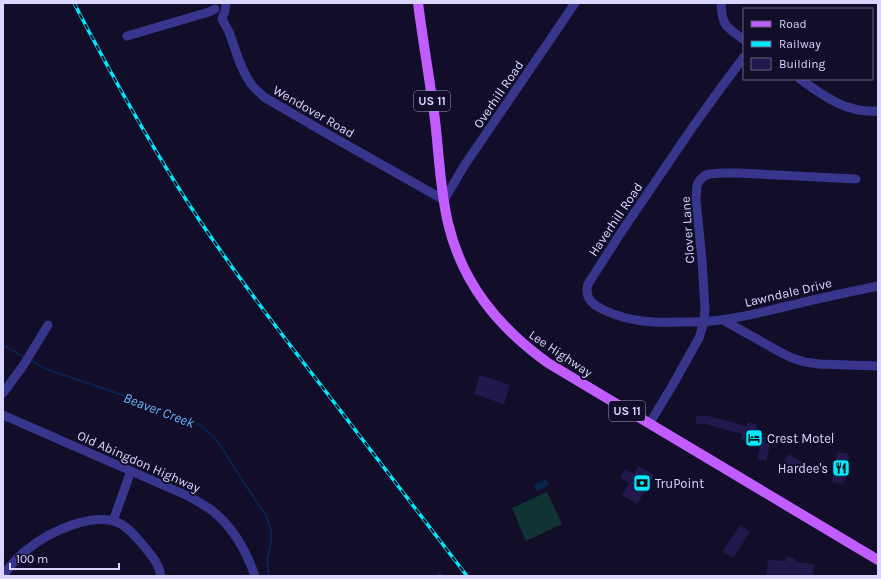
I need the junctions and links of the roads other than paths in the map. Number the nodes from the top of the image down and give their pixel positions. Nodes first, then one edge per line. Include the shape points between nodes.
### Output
1 (226, 3) edge
2 (418, 3) edge
3 (575, 3) edge
4 (721, 3) edge
5 (213, 6) edge
6 (222, 18) junction
7 (127, 36) dead end
8 (743, 39) edge
9 (743, 58) edge
10 (801, 80) edge
11 (878, 111) edge
12 (856, 179) dead end
13 (444, 200) junction
14 (878, 286) edge
15 (723, 320) junction
16 (704, 322) junction
17 (48, 325) dead end
18 (878, 366) edge
19 (3, 393) edge
20 (3, 415) edge
21 (649, 424) junction
22 (131, 471) junction
23 (114, 521) junction
24 (878, 560) edge
25 (3, 576) edge
26 (161, 576) edge
27 (255, 576) edge

1 - 6 street
2 - 13 main road, Lee Highway / US 11
3 - 13 street, Overhill Road via 464,166
4 - 8 street via 725,25
5 - 6 street, Wendover Road
5 - 7 street via 209,12
6 - 13 street, Wendover Road via 245,74 264,97
9 - 16 street, Haverhill Road via 692,128 586,289 592,303 628,319 661,323
10 - 11 street via 840,105 857,110
12 - 16 street, Clover Lane via 738,173 704,176 697,185 696,196
13 - 21 main road, Lee Highway / US 11 via 451,235 463,265 472,284 503,325 548,363
14 - 15 street, Lawndale Drive
15 - 16 street, Lawndale Drive
15 - 18 street via 780,352 805,362
16 - 21 street, Clover Lane via 699,338
17 - 19 street
20 - 22 street, Old Abingdon Highway
21 - 24 main road, Lee Highway / US 11
22 - 23 street
22 - 27 street, Old Abingdon Highway via 188,496 214,513 232,532
23 - 25 street via 89,520 51,533 27,549
23 - 26 street via 136,536 157,563

